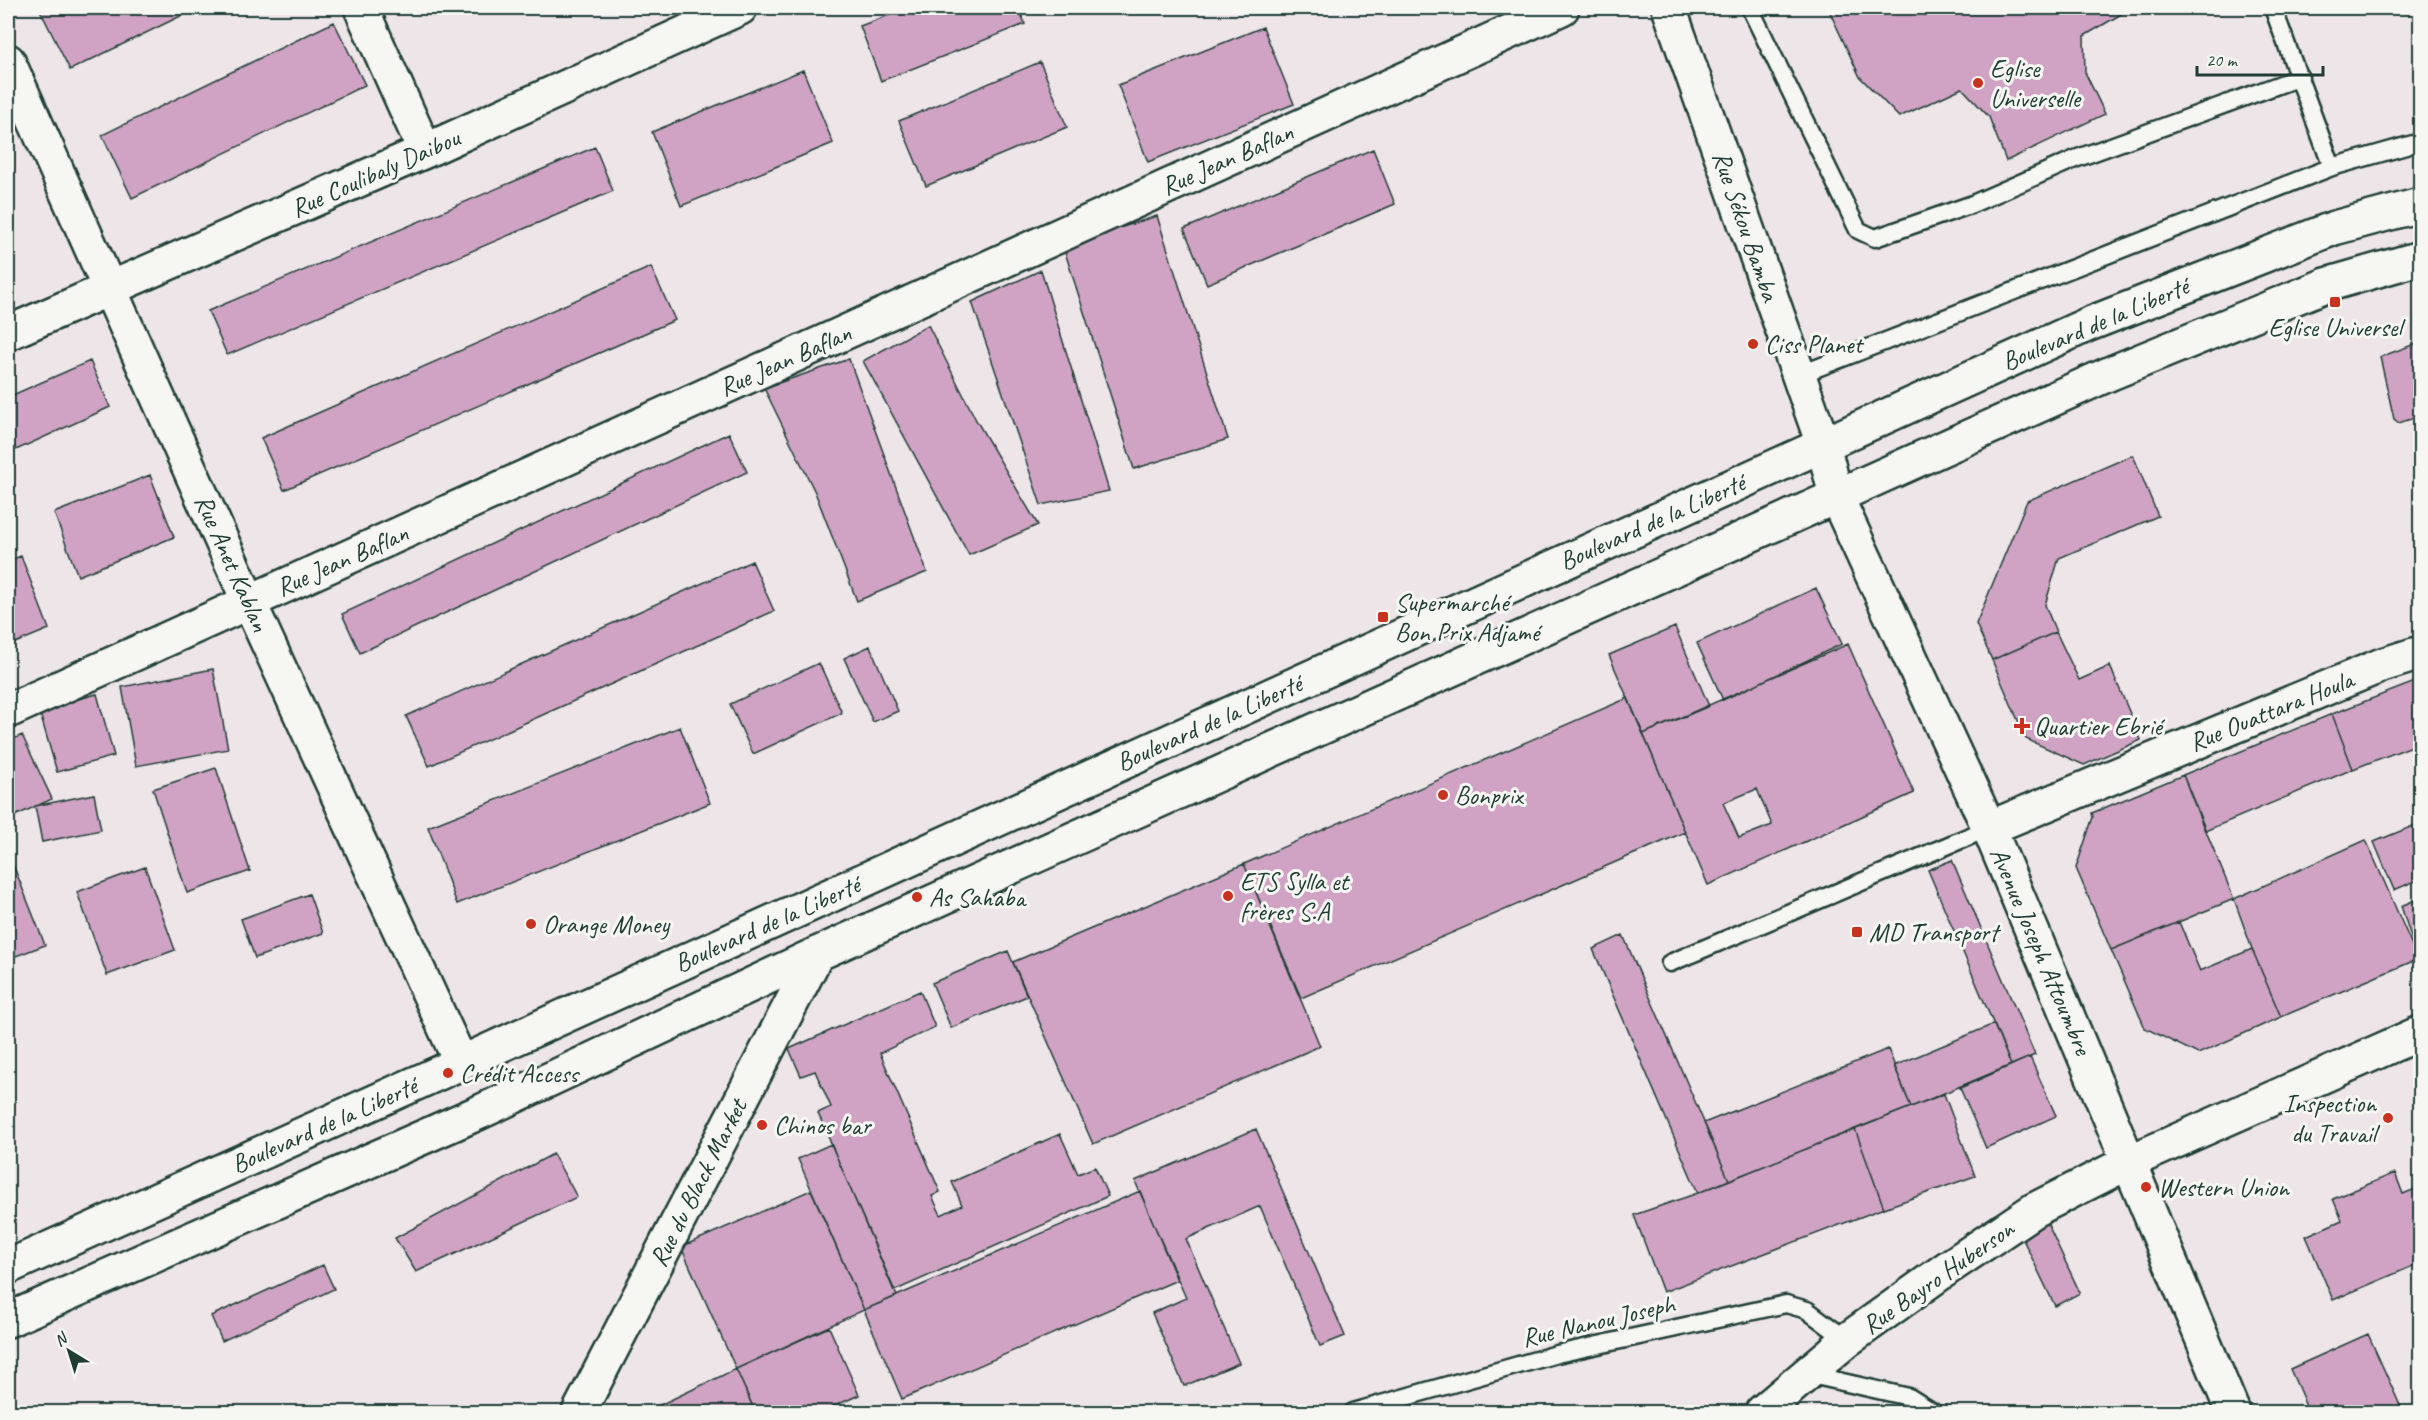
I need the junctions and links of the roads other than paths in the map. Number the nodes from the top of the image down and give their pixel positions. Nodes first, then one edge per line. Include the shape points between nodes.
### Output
1 (361, 8) edge
2 (740, 8) edge
3 (1562, 8) edge
4 (1669, 8) edge
5 (1750, 8) edge
6 (2273, 8) edge
7 (8, 61) edge
8 (2300, 76) junction
9 (2421, 142) edge
10 (425, 151) junction
11 (2332, 166) junction
12 (2421, 204) edge
13 (2421, 258) edge
14 (110, 290) junction
15 (8, 333) edge
16 (1799, 375) junction
17 (1823, 444) junction
18 (1836, 496) junction
19 (249, 602) junction
20 (2421, 653) edge
21 (8, 711) edge
22 (1989, 828) junction
23 (817, 954) junction
24 (1670, 963) dead end
25 (2421, 1032) edge
26 (461, 1063) junction
27 (2129, 1162) junction
28 (8, 1265) edge
29 (8, 1320) edge
30 (1847, 1340) junction
31 (1806, 1374) junction
32 (579, 1413) edge
33 (1353, 1413) edge
34 (1762, 1413) edge
35 (1933, 1413) edge
36 (2233, 1413) edge

1 - 10 street
2 - 10 street, Rue Coulibaly Daibou
3 - 19 street, Rue Jean Baflan
4 - 16 street, Rue Sékou Bamba
5 - 8 lane via 1858,230 1875,238 1970,205 2075,159
6 - 8 lane
7 - 14 street, Rue Anet Kablan
8 - 11 lane
9 - 11 lane
10 - 14 street, Rue Coulibaly Daibou
11 - 16 lane
12 - 17 street, Boulevard de la Liberté via 2334,228 2089,324
13 - 18 street, Boulevard de la Liberté via 2326,285 2111,373
14 - 15 street, Rue Coulibaly Daibou
14 - 19 street, Rue Anet Kablan
16 - 17 street, Rue Sékou Bamba
17 - 18 street, Avenue Joseph Attoumbre
17 - 26 street, Boulevard de la Liberté
18 - 22 street, Avenue Joseph Attoumbre
18 - 23 street, Boulevard de la Liberté
19 - 21 street, Rue Jean Baflan
19 - 26 street, Rue Anet Kablan
20 - 22 street, Rue Ouattara Houla via 2382,665
22 - 24 lane
22 - 27 street, Avenue Joseph Attoumbre
23 - 29 street, Boulevard de la Liberté via 480,1112
23 - 32 street, Rue du Black Market
25 - 27 street, Rue Bayro Huberson
26 - 28 street, Boulevard de la Liberté
27 - 30 street, Rue Bayro Huberson via 2034,1210
27 - 36 street, Avenue Joseph Attoumbre
30 - 31 street, Rue Bayro Huberson
30 - 33 lane, Rue Nanou Joseph via 1807,1310 1786,1304 1557,1354
31 - 34 street, Rue Bayro Huberson
31 - 35 lane via 1909,1397

